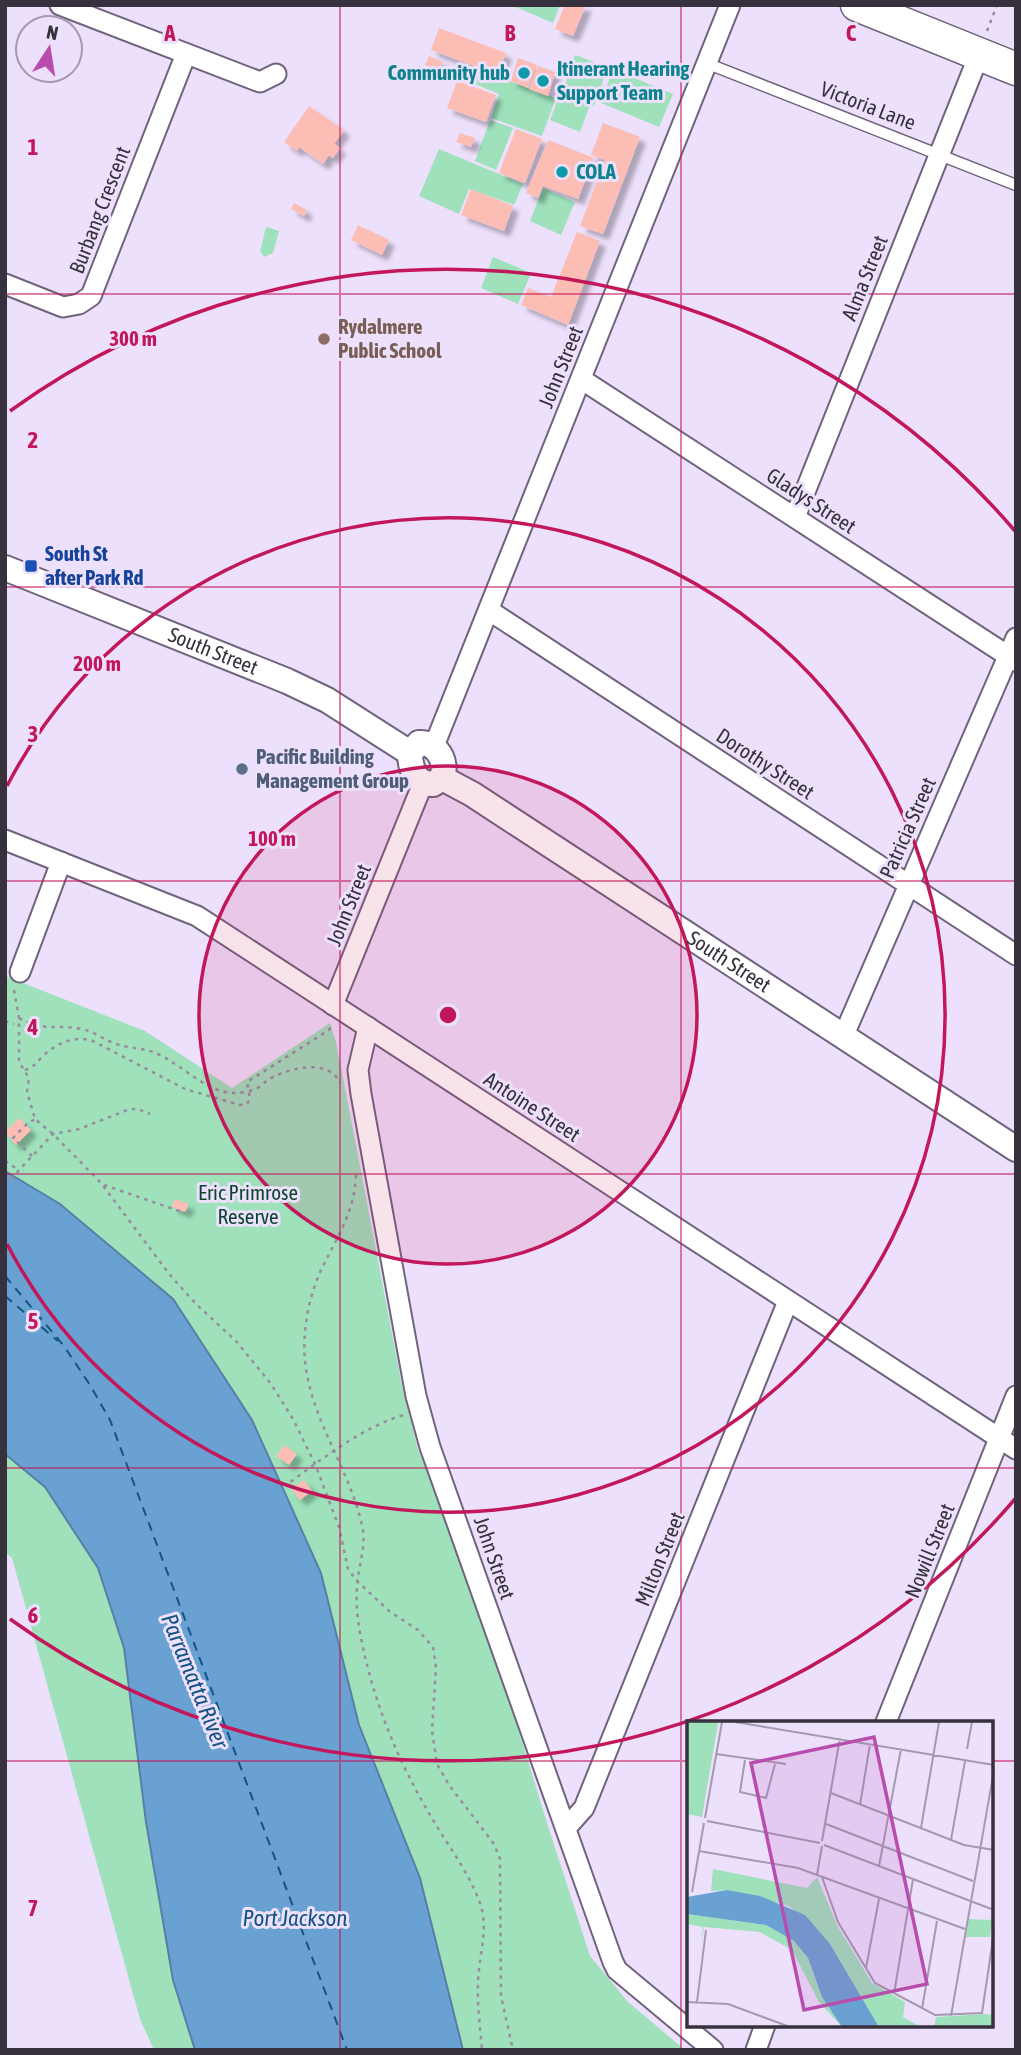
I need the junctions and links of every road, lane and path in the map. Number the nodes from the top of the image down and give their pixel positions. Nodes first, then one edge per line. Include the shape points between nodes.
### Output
1 (60, 5) edge
2 (730, 5) edge
3 (857, 5) edge
4 (908, 5) edge
5 (997, 5) edge
6 (982, 45) junction
7 (1016, 48) edge
8 (186, 54) junction
9 (706, 63) junction
10 (1016, 69) edge
11 (276, 74) dead end
12 (938, 155) junction
13 (1016, 185) edge
14 (5, 284) edge
15 (581, 379) junction
16 (795, 517) junction
17 (5, 568) edge
18 (489, 611) junction
19 (1016, 638) edge
20 (1012, 659) edge
21 (422, 749) junction
22 (432, 780) junction
23 (5, 840) edge
24 (61, 862) junction
25 (908, 885) junction
26 (1016, 955) edge
27 (17, 981) joint
28 (332, 1013) junction
29 (19, 1018) junction
30 (5, 1021) edge
31 (14, 1024) dead end
32 (368, 1027) junction
33 (843, 1037) junction
34 (24, 1070) junction
35 (344, 1090) dead end
36 (248, 1091) junction
37 (150, 1114) dead end
38 (35, 1119) junction
39 (53, 1134) junction
40 (1016, 1149) edge
41 (32, 1156) junction
42 (5, 1161) edge
43 (357, 1170) dead end
44 (18, 1171) junction
45 (101, 1183) junction
46 (5, 1185) edge
47 (185, 1213) dead end
48 (788, 1301) junction
49 (1016, 1396) edge
50 (419, 1411) junction
51 (999, 1438) junction
52 (1016, 1449) edge
53 (333, 1452) junction
54 (316, 1464) junction
55 (293, 1488) dead end
56 (358, 1581) junction
57 (887, 1721) edge
58 (566, 1828) junction
59 (764, 2027) edge
60 (482, 2050) edge
61 (513, 2050) edge
62 (713, 2050) edge
63 (756, 2050) edge

1 - 8 street
2 - 9 street, John Street
3 - 6 highway
4 - 6 highway
5 - 6 path
6 - 7 highway
6 - 10 highway
6 - 12 street, Alma Street
8 - 11 street via 260,82
8 - 14 street, Burbang Crescent via 91,296 63,307
9 - 12 lane, Victoria Lane
9 - 15 street, John Street
12 - 13 lane, Victoria Lane
12 - 16 street, Alma Street
15 - 16 street, Gladys Street
15 - 18 street, John Street
16 - 20 street, Gladys Street
17 - 21 street, South Street via 287,681
18 - 21 street, John Street
18 - 25 street, Dorothy Street
19 - 20 street, Patricia Street
20 - 25 street, Patricia Street
21 - 22 street via 415,775
22 - 28 street, John Street
22 - 33 street, South Street via 472,794
23 - 24 street, Antoine Street
24 - 27 street
24 - 28 street, Antoine Street via 197,916
25 - 26 street, Dorothy Street
25 - 33 street, Patricia Street
27 - 29 path
28 - 32 street, Antoine Street
28 - 36 path via 329,1030 247,1082
29 - 34 path via 19,1062
29 - 36 path via 41,1027 85,1029 111,1042 152,1052 216,1088 231,1093
30 - 31 path
32 - 48 street, Antoine Street
32 - 50 street, John Street via 358,1070 361,1094
33 - 40 street, South Street
34 - 36 path via 61,1044 83,1037 185,1090 240,1105 250,1099
34 - 38 path
35 - 36 path via 331,1072 306,1068 289,1070
37 - 39 path via 130,1109
38 - 39 path
38 - 41 path via 13,1138
39 - 41 path
39 - 45 path
41 - 44 path
42 - 44 path
43 - 53 path via 346,1222 316,1282 305,1339 311,1388
44 - 46 path
45 - 47 path
45 - 54 path via 170,1275 236,1340 271,1384
48 - 51 street, Antoine Street
48 - 58 street, Milton Street via 584,1808
49 - 51 street, Nowill Street
50 - 53 path via 391,1418
50 - 58 street, John Street
51 - 52 street, Antoine Street
51 - 57 street, Nowill Street
53 - 54 path
53 - 56 path via 363,1527
54 - 55 path via 289,1483
54 - 56 path via 339,1527 348,1569
56 - 60 path via 356,1613 393,1742 480,1904 484,1923 478,1981
56 - 61 path via 433,1647 432,1731 437,1764 500,1859 501,1996
58 - 62 street, John Street via 617,1970
59 - 63 street

